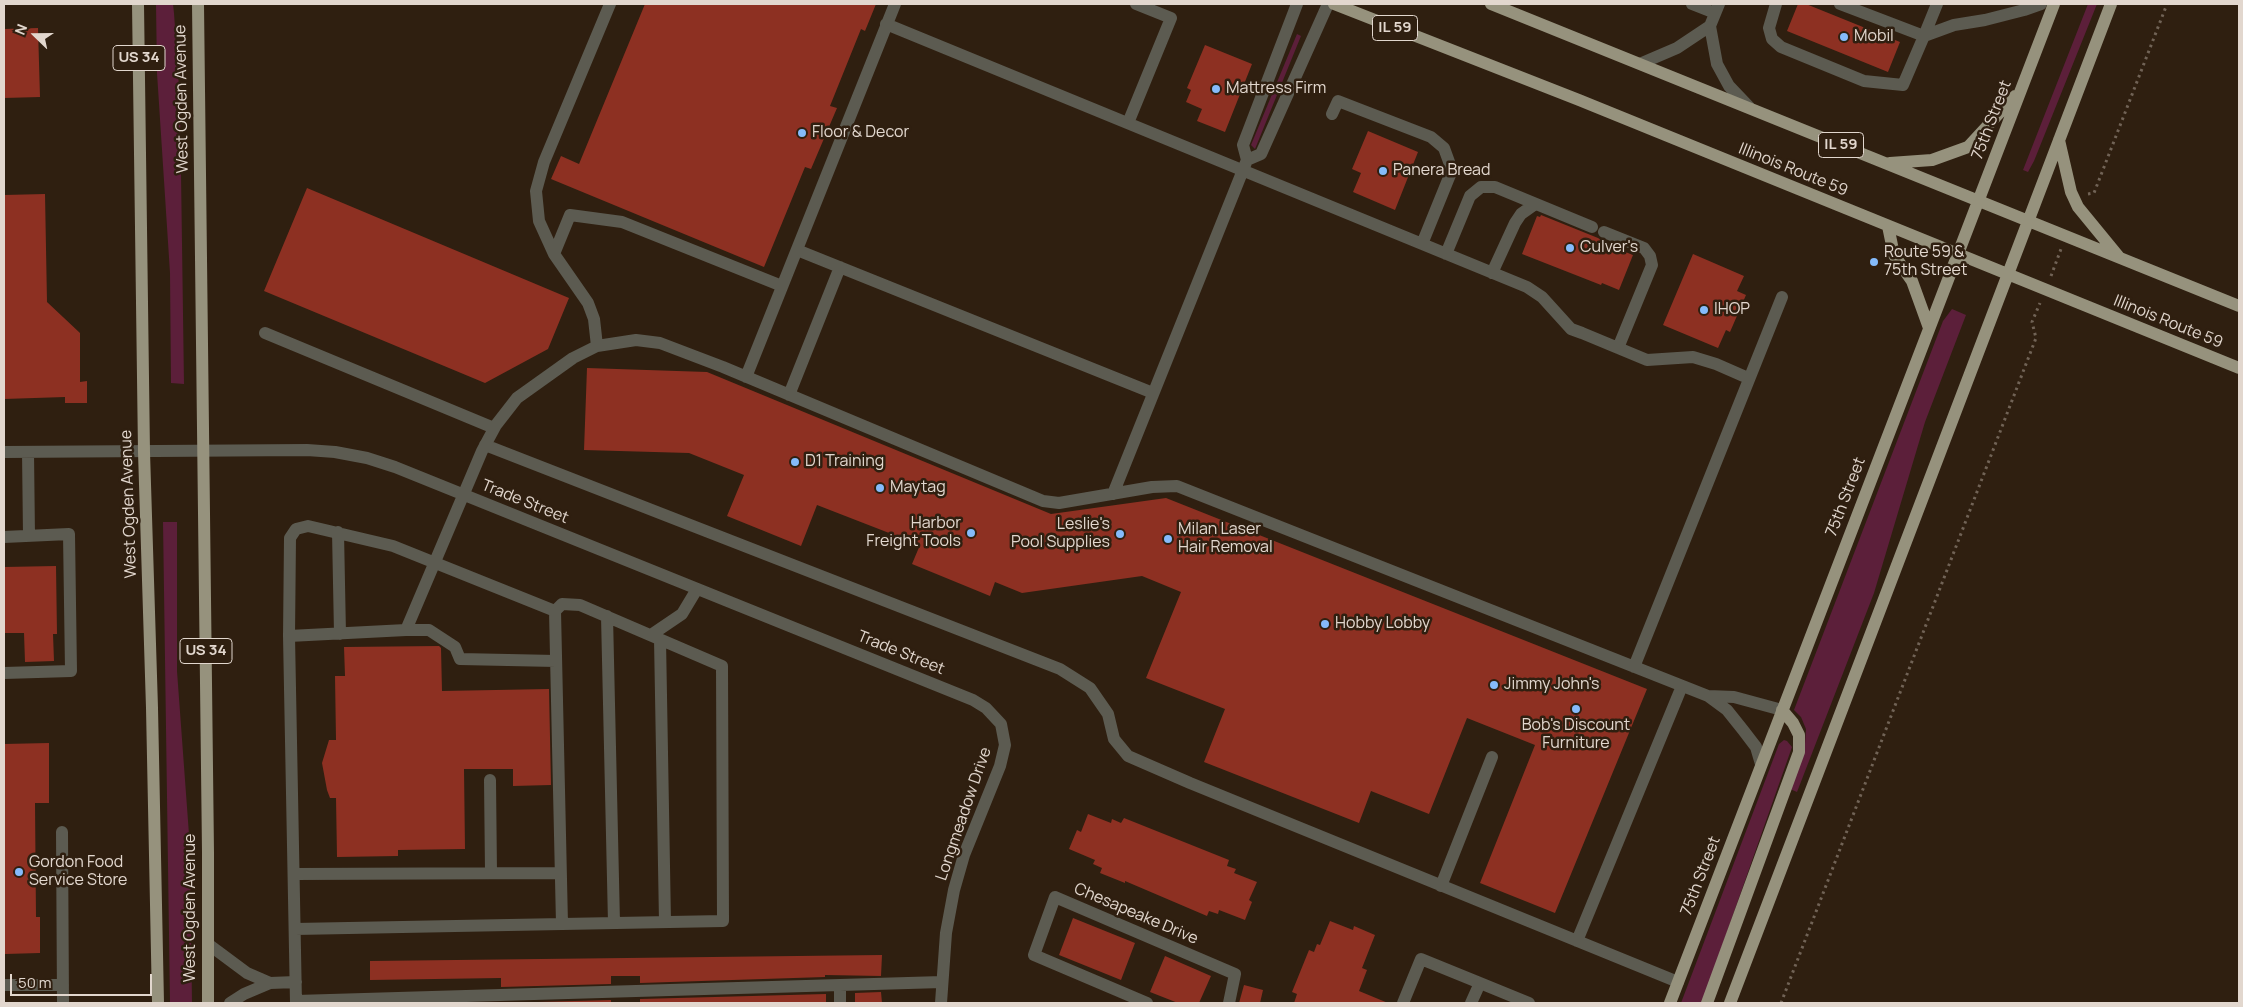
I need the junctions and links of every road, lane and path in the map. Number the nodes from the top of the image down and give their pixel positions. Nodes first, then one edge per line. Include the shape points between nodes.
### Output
1 (138, 4) edge
2 (198, 4) edge
3 (610, 4) edge
4 (894, 4) edge
5 (1136, 4) edge
6 (1297, 4) edge
7 (1328, 4) edge
8 (1334, 4) edge
9 (1491, 4) edge
10 (1692, 4) edge
11 (1776, 4) edge
12 (1840, 4) edge
13 (1937, 4) edge
14 (2041, 4) edge
15 (2054, 4) edge
16 (2111, 4) edge
17 (2166, 4) edge
18 (1717, 8) edge
19 (886, 24) junction
20 (1710, 26) junction
21 (1924, 36) junction
22 (1642, 63) junction
23 (2020, 90) junction
24 (1749, 107) junction
25 (1332, 114) dead end
26 (1128, 123) junction
27 (2059, 140) junction
28 (1885, 163) junction
29 (1245, 165) junction
30 (1978, 201) junction
31 (2080, 201) junction
32 (1535, 204) junction
33 (2028, 221) junction
34 (1888, 226) junction
35 (1592, 227) dead end
36 (1604, 232) dead end
37 (2066, 236) junction
38 (1422, 244) junction
39 (797, 250) junction
40 (554, 254) junction
41 (1446, 254) junction
42 (1958, 254) junction
43 (2121, 259) junction
44 (840, 267) junction
45 (1492, 273) junction
46 (2006, 274) junction
47 (782, 286) junction
48 (2045, 290) junction
49 (1782, 297) dead end
50 (2239, 306) edge
51 (1929, 328) junction
52 (266, 333) dead end
53 (597, 346) junction
54 (1618, 348) junction
55 (2239, 368) edge
56 (746, 377) junction
57 (1748, 378) junction
58 (1154, 393) junction
59 (789, 395) junction
60 (494, 428) junction
61 (485, 445) junction
62 (202, 450) junction
63 (4, 452) edge
64 (28, 452) junction
65 (144, 452) junction
66 (1113, 494) junction
67 (465, 495) junction
68 (338, 532) junction
69 (29, 536) junction
70 (4, 537) edge
71 (434, 564) junction
72 (697, 589) junction
73 (555, 611) junction
74 (607, 616) junction
75 (406, 630) junction
76 (340, 634) junction
77 (289, 636) junction
78 (655, 637) junction
79 (556, 660) junction
80 (1634, 667) junction
81 (4, 673) edge
82 (1682, 686) junction
83 (1708, 696) junction
84 (1782, 710) junction
85 (1001, 724) joint
86 (1492, 757) dead end
87 (1761, 764) junction
88 (490, 780) dead end
89 (62, 832) dead end
90 (560, 872) junction
91 (491, 873) junction
92 (294, 874) junction
93 (1441, 886) junction
94 (665, 922) junction
95 (614, 923) junction
96 (562, 924) junction
97 (294, 929) junction
98 (1577, 941) junction
99 (208, 944) junction
100 (296, 982) junction
101 (942, 982) junction
102 (1678, 982) junction
103 (270, 983) junction
104 (1480, 983) junction
105 (4, 984) edge
106 (63, 985) junction
107 (840, 986) junction
108 (624, 998) edge
109 (413, 1000) edge
110 (296, 1002) edge
111 (64, 1003) edge
112 (158, 1003) edge
113 (208, 1003) edge
114 (230, 1003) edge
115 (840, 1003) edge
116 (941, 1003) edge
117 (1147, 1003) edge
118 (1229, 1003) edge
119 (1403, 1003) edge
120 (1471, 1003) edge
121 (1529, 1003) edge
122 (1670, 1003) edge
123 (1707, 1003) edge
124 (1730, 1003) edge
125 (1781, 1003) edge

1 - 65 main road, West Ogden Avenue / US 34
2 - 62 main road, West Ogden Avenue / US 34
3 - 40 street via 544,162 536,191 539,221
4 - 19 street
5 - 26 street via 1171,18
6 - 29 street via 1243,145
7 - 29 street via 1261,154
8 - 34 main road, Illinois Route 59 / IL 59
9 - 22 main road, IL 59
10 - 18 street
11 - 21 street via 1769,28 1772,39 1781,47 1864,81 1903,85
12 - 21 street
13 - 21 street
14 - 21 street via 1985,20 1954,24
15 - 23 main road, 75th Street
16 - 27 main road
17 - 31 path via 2094,193
18 - 20 street
19 - 26 street
19 - 39 street
20 - 22 street via 1677,48
20 - 24 street via 1717,64 1729,86
22 - 24 main road, IL 59
23 - 28 main road via 1968,146 1932,160
23 - 30 main road, 75th Street
24 - 28 main road, IL 59
25 - 38 street via 1338,100 1431,137 1444,148 1452,170
26 - 29 street
27 - 31 main road via 2071,192
27 - 33 main road
28 - 30 main road, IL 59
29 - 38 street
29 - 58 street
30 - 33 main road, IL 59
30 - 42 main road, 75th Street
31 - 43 main road
32 - 35 street
32 - 41 street via 1495,187 1481,187 1470,196
32 - 45 street via 1521,214
33 - 37 main road, IL 59
33 - 46 main road
34 - 42 main road, Illinois Route 59 / IL 59
34 - 51 main road via 1894,255 1912,280
36 - 54 street via 1644,248 1652,265
37 - 43 main road, IL 59
37 - 48 path
38 - 41 street
39 - 44 street
39 - 47 street
40 - 47 street via 570,215 622,222
40 - 53 street via 588,303 594,319
41 - 45 street
42 - 46 main road, Illinois Route 59 / IL 59
42 - 51 main road, 75th Street
43 - 50 main road, IL 59
44 - 58 street
44 - 59 street
45 - 54 street via 1527,287 1542,297 1571,329
46 - 48 main road, Illinois Route 59 / IL 59
46 - 124 main road
47 - 56 street
48 - 55 main road, Illinois Route 59 / IL 59
48 - 125 path via 2032,322 2036,338
49 - 57 street
51 - 84 main road, 75th Street
52 - 60 street
53 - 56 street via 636,340 660,343
53 - 60 street via 573,358 517,398
54 - 57 street via 1647,360 1693,357
56 - 59 street
57 - 80 street
58 - 66 street
59 - 66 street via 1043,501 1059,503
60 - 61 street
61 - 67 street
61 - 93 street via 1060,669 1090,688 1108,714 1114,739 1128,756
62 - 65 street, Trade Street
62 - 67 street, Trade Street via 335,452 395,467
62 - 99 main road, West Ogden Avenue / US 34
63 - 64 street, Trade Street
64 - 65 street, Trade Street
64 - 69 street
65 - 112 main road, West Ogden Avenue / US 34
66 - 80 street via 1177,486
67 - 71 street
67 - 72 street, Trade Street
68 - 71 street via 393,546
68 - 76 street
68 - 77 street via 308,526 296,528 290,538
69 - 70 street
69 - 81 street via 69,534 71,671
71 - 73 street
71 - 75 street
72 - 78 street via 682,614
72 - 85 street, Trade Street via 973,700
73 - 74 street via 562,604 580,605
73 - 79 street
74 - 78 street
74 - 95 street
75 - 76 street
75 - 79 street via 435,633 455,647 460,659
76 - 77 street
77 - 92 street
78 - 94 street
78 - 94 street via 722,666 723,921
79 - 90 street
80 - 82 street
82 - 83 street
82 - 98 street
83 - 84 street via 1734,697
83 - 87 street via 1727,710 1743,730 1756,747
84 - 87 main road, 75th Street
84 - 123 main road via 1799,735 1799,752
85 - 101 street, Longmeadow Drive via 1005,746 1000,766 964,855 954,890
86 - 93 street
87 - 102 main road, 75th Street
88 - 91 street
89 - 106 street
90 - 91 street
90 - 96 street
91 - 92 street
92 - 97 street
93 - 98 street
94 - 95 street
95 - 96 street
96 - 97 street
97 - 100 street
98 - 102 street
99 - 103 street via 247,973
99 - 113 main road, West Ogden Avenue / US 34
100 - 103 street
100 - 110 street
101 - 107 street
101 - 116 street, Longmeadow Drive
102 - 122 main road, 75th Street
103 - 114 street
104 - 119 street via 1422,958
104 - 120 street
104 - 121 street
105 - 106 street
106 - 111 street
107 - 108 street
107 - 115 street
108 - 109 street
109 - 110 street
117 - 118 street, Chesapeake Drive via 1034,955 1055,897 1235,974

